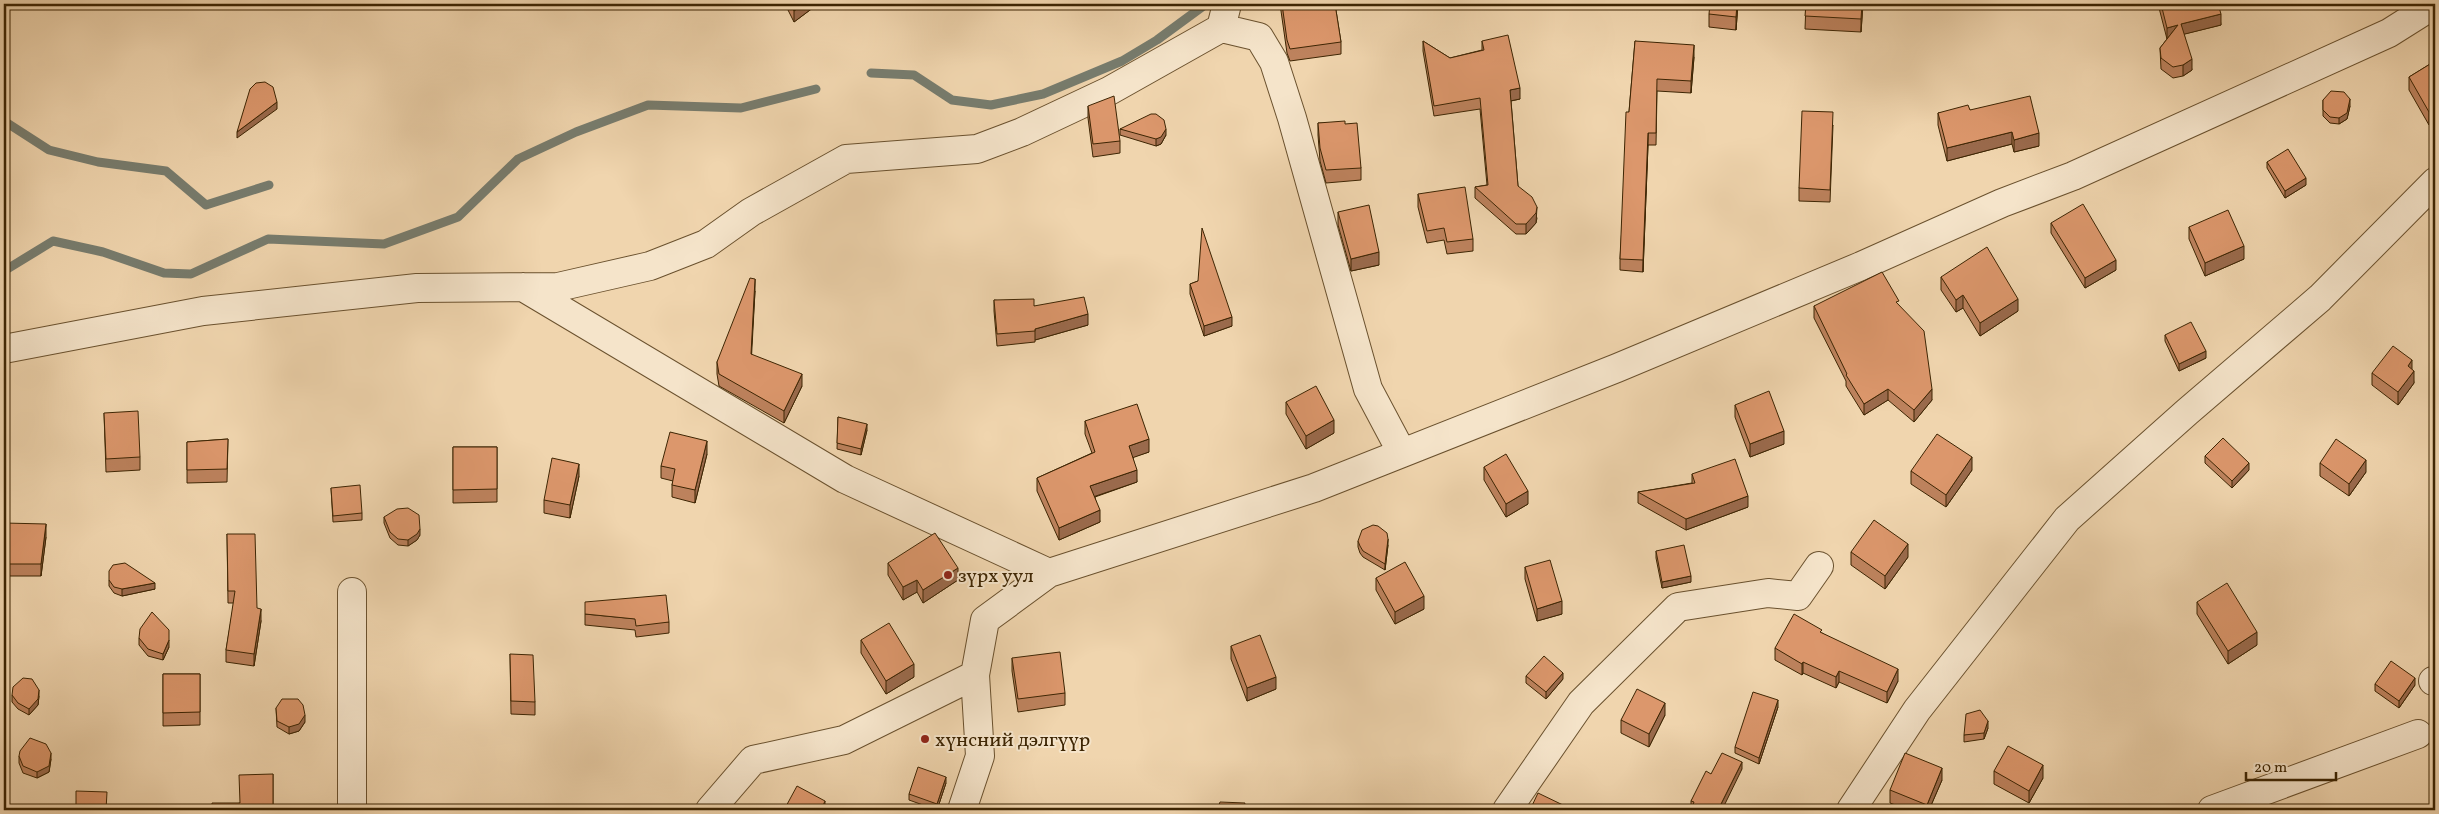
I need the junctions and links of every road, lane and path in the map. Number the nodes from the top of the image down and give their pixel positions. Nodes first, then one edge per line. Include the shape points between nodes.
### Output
1 (2435, 4) edge
2 (1224, 16) edge
3 (2435, 182) edge
4 (523, 287) junction
5 (4, 349) edge
6 (1402, 453) junction
7 (1819, 566) dead end
8 (1049, 573) junction
9 (352, 592) dead end
10 (975, 675) junction
11 (2418, 734) dead end
12 (352, 810) edge
13 (710, 810) edge
14 (962, 810) edge
15 (1507, 810) edge
16 (1851, 810) edge
17 (2212, 810) edge

1 - 6 street via 2389,33 2073,176 2002,203 1662,350
2 - 4 street via 1110,91 1022,132 977,149 846,159 751,212 706,244 641,268 558,287
2 - 6 street via 1258,37 1274,62 1368,389
3 - 16 street via 2320,298 2067,519 1917,710
4 - 5 street via 417,288 203,311
4 - 8 street via 845,479
6 - 8 street via 1314,488
7 - 15 street via 1798,596 1768,593 1678,607 1581,703
8 - 10 street via 985,620
9 - 12 street
10 - 13 street via 844,740 753,760
10 - 14 street via 980,756
11 - 17 street

